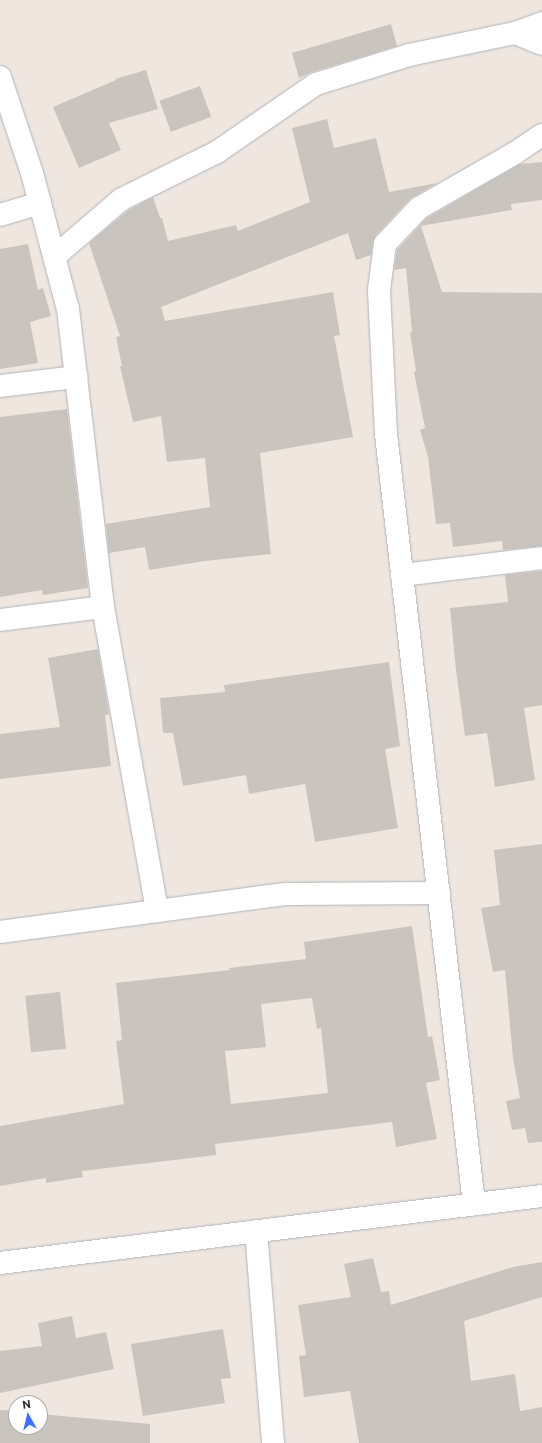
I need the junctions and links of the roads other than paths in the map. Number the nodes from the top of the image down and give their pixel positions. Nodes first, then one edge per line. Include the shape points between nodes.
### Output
1 (542, 23) edge
2 (515, 33) junction
3 (542, 44) edge
4 (0, 77) edge
5 (542, 135) edge
6 (40, 203) junction
7 (0, 215) edge
8 (54, 257) junction
9 (76, 377) junction
10 (0, 386) edge
11 (542, 558) edge
12 (402, 575) junction
13 (103, 608) junction
14 (0, 620) edge
15 (439, 893) junction
16 (157, 911) junction
17 (0, 932) edge
18 (542, 1196) edge
19 (474, 1204) junction
20 (256, 1231) junction
21 (0, 1263) edge
22 (273, 1443) edge

1 - 2 street
2 - 3 street
2 - 8 street via 408,55 316,84 217,152 122,199
4 - 6 street
5 - 12 street via 418,208 385,244 379,290 386,434
6 - 7 street
6 - 8 street
8 - 9 street via 68,309
9 - 10 street
9 - 13 street
11 - 12 street
12 - 15 street
13 - 14 street
13 - 16 street
15 - 16 street via 286,894
15 - 19 street
16 - 17 street
18 - 19 street
19 - 20 street
20 - 21 street
20 - 22 street

